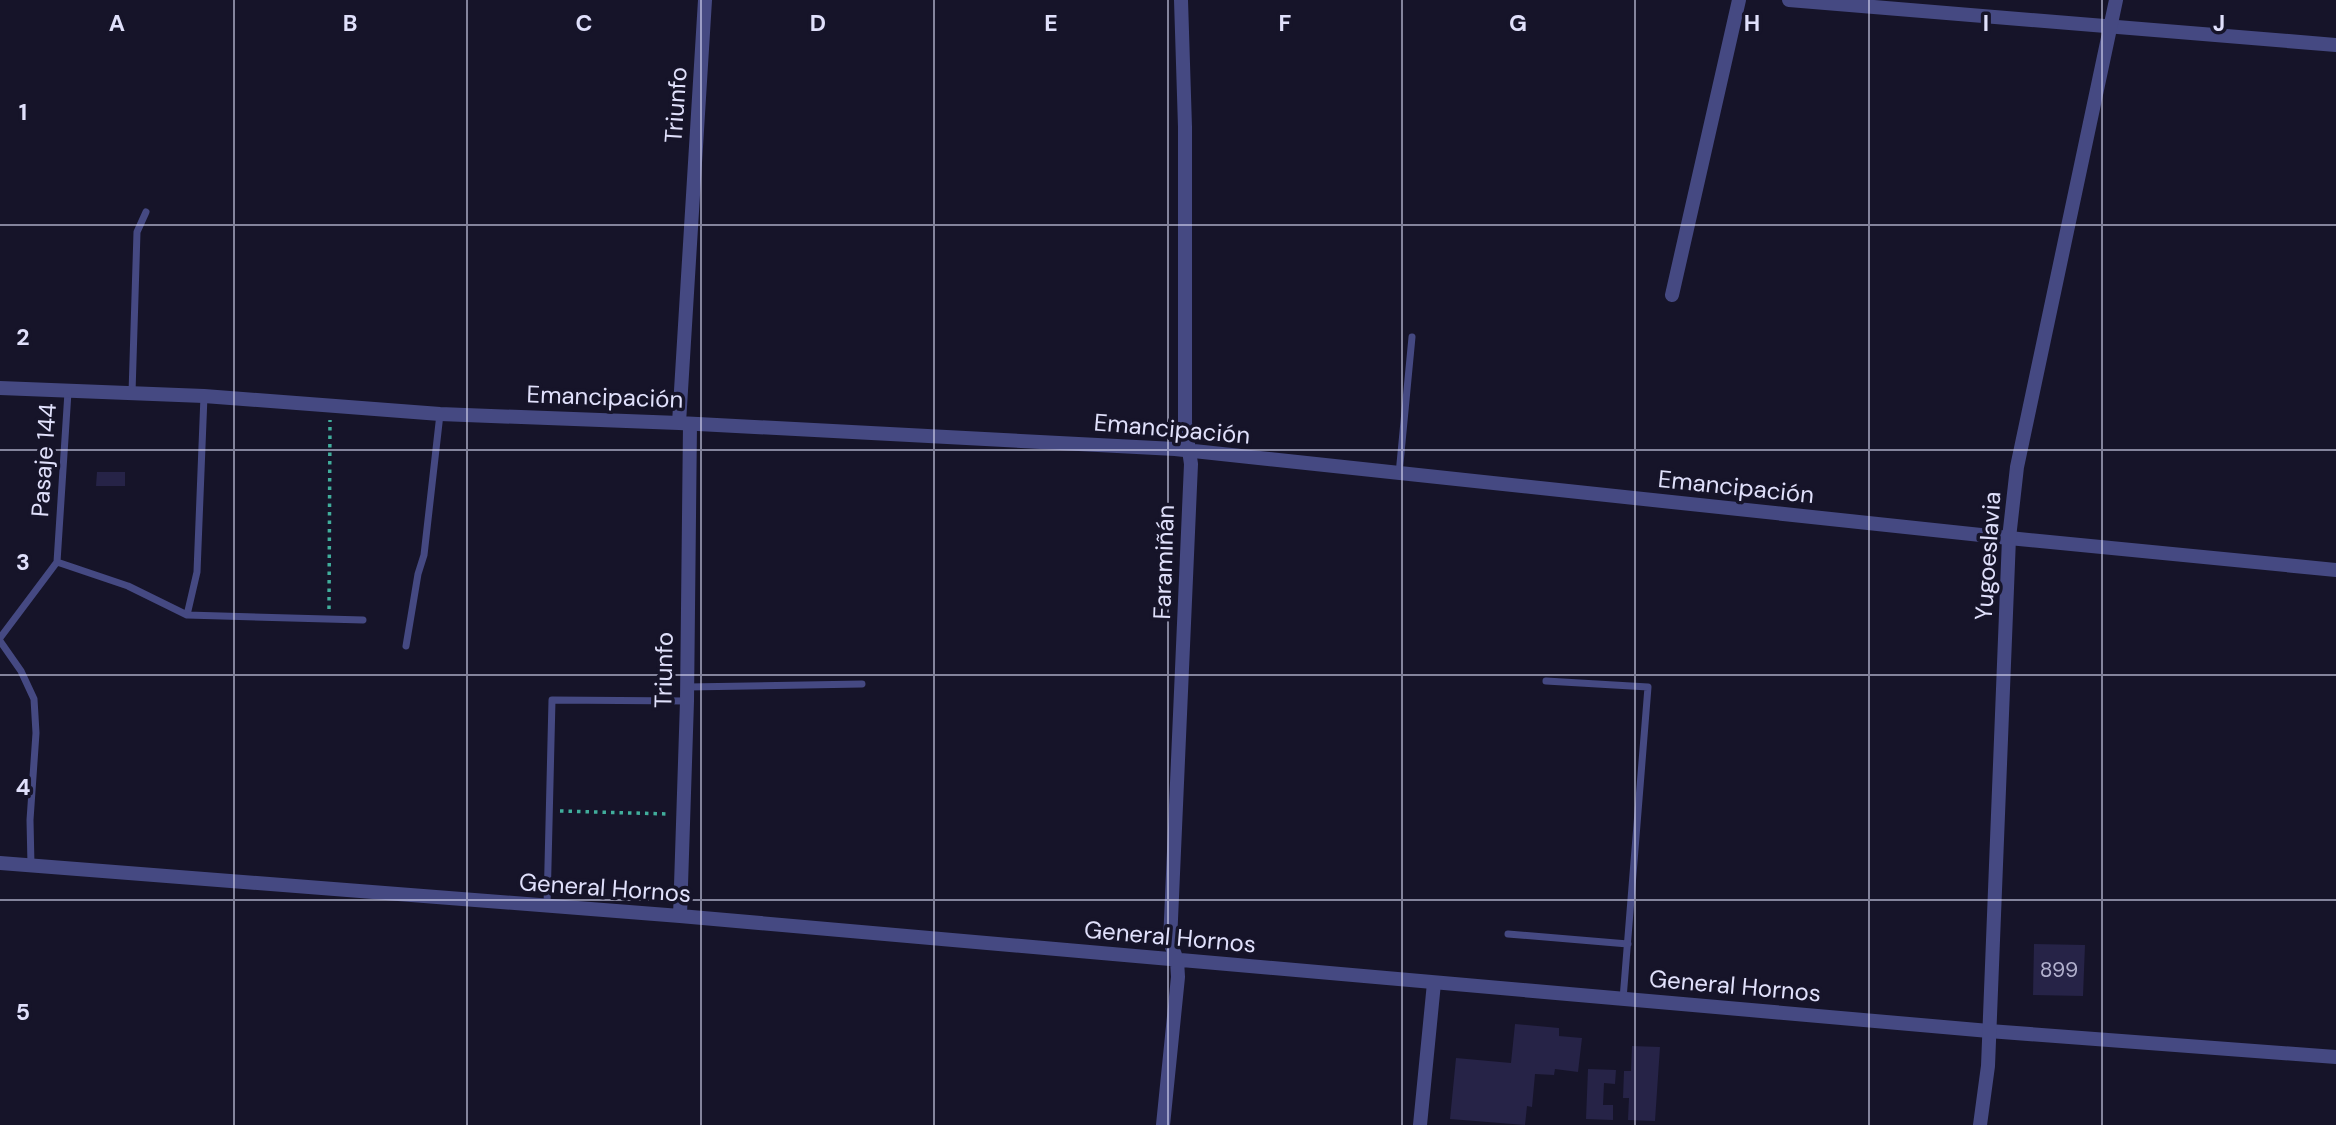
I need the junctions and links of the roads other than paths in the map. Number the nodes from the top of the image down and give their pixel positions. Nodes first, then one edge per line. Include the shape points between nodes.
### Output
1 (705, 0) edge
2 (1181, 0) edge
3 (1739, 0) edge
4 (1789, 0) edge
5 (2116, 0) edge
6 (2110, 25) junction
7 (2336, 44) edge
8 (146, 212) dead end
9 (1672, 295) dead end
10 (1412, 337) dead end
11 (0, 388) edge
12 (68, 392) junction
13 (132, 394) junction
14 (204, 396) junction
15 (440, 414) junction
16 (685, 423) junction
17 (1189, 452) junction
18 (1399, 474) junction
19 (2009, 538) junction
20 (57, 562) junction
21 (2336, 570) edge
22 (187, 615) junction
23 (363, 620) dead end
24 (0, 639) edge
25 (406, 646) dead end
26 (1546, 681) dead end
27 (862, 684) dead end
28 (687, 694) junction
29 (0, 863) edge
30 (31, 865) junction
31 (547, 906) junction
32 (681, 916) junction
33 (1508, 934) dead end
34 (1628, 944) junction
35 (1177, 960) junction
36 (1434, 983) junction
37 (1623, 999) junction
38 (1989, 1031) junction
39 (2336, 1057) edge
40 (1163, 1125) edge
41 (1420, 1125) edge
42 (1980, 1125) edge

1 - 16 street, Triunfo
2 - 17 street, Faramiñán
3 - 9 street
4 - 6 street
5 - 6 street, Yugoeslavia
6 - 7 street
6 - 19 street, Yugoeslavia via 2017,467
8 - 13 lane via 137,232
10 - 18 lane
11 - 12 street, Emancipación
12 - 13 street, Emancipación
12 - 20 lane, Pasaje 144
13 - 14 street, Emancipación
14 - 15 street, Emancipación
14 - 22 lane via 197,572
15 - 16 street, Emancipación
15 - 25 lane via 424,555
16 - 17 street, Emancipación
16 - 28 street, Triunfo
17 - 18 street, Emancipación
17 - 35 street, Faramiñán via 1170,942
18 - 19 street, Emancipación
19 - 21 street, Emancipación
19 - 38 street, Yugoeslavia
20 - 22 lane via 128,586
20 - 24 lane
22 - 23 lane
24 - 30 lane via 34,699
26 - 34 lane via 1648,687
27 - 28 lane
28 - 31 lane via 552,700
28 - 32 street, Triunfo
29 - 30 street, General Hornos
30 - 31 street, General Hornos
31 - 32 street, General Hornos
32 - 35 street, General Hornos
33 - 34 lane
34 - 37 lane
35 - 36 street, General Hornos
35 - 40 street, Faramiñán
36 - 37 street, General Hornos
36 - 41 street
37 - 38 street, General Hornos
38 - 39 street, General Hornos
38 - 42 street, Yugoeslavia

